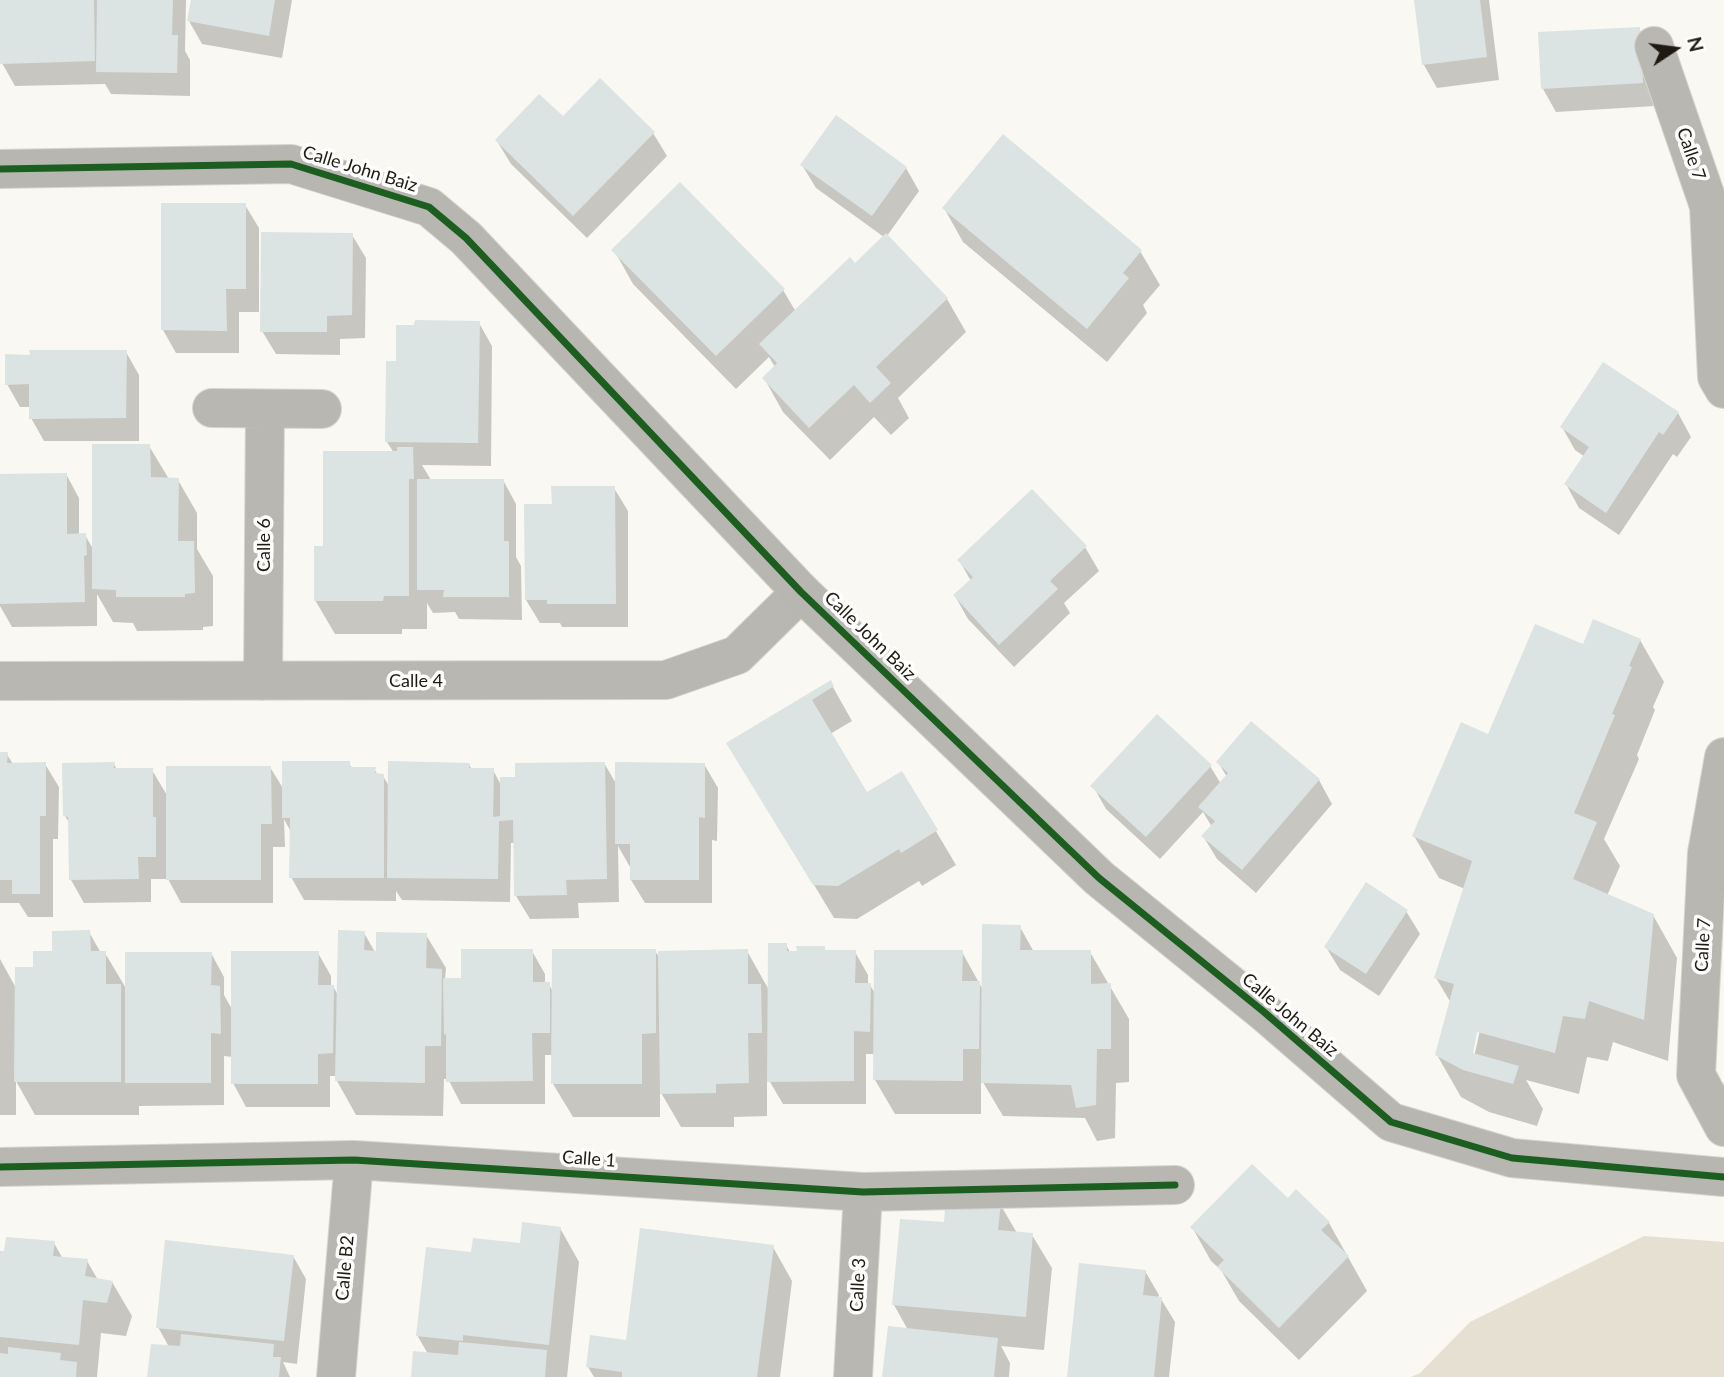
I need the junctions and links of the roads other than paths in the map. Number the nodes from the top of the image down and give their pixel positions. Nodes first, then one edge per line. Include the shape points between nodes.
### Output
1 (1654, 46) dead end
2 (0, 169) edge
3 (1724, 389) edge
4 (212, 408) dead end
5 (265, 409) junction
6 (322, 409) dead end
7 (801, 592) junction
8 (0, 681) edge
9 (263, 681) junction
10 (1724, 757) edge
11 (1724, 1127) edge
12 (354, 1160) junction
13 (0, 1167) edge
14 (1724, 1177) edge
15 (1175, 1185) dead end
16 (863, 1192) junction
17 (336, 1377) edge
18 (853, 1377) edge

1 - 3 street, Calle 7 via 1709,206 1717,377
2 - 7 street, Calle John Baiz via 291,164 429,207 466,238
4 - 5 street
5 - 6 street
5 - 9 street, Calle 6
7 - 9 street, Calle 4 via 737,655 666,680
7 - 14 street, Calle John Baiz via 1099,878 1391,1122 1512,1158
8 - 9 street, Calle 4
10 - 11 street, Calle 7 via 1707,853 1696,1074
12 - 13 street, Calle 1
12 - 16 street, Calle 1
12 - 17 street, Calle B2
15 - 16 street, Calle 1
16 - 18 street, Calle 3

